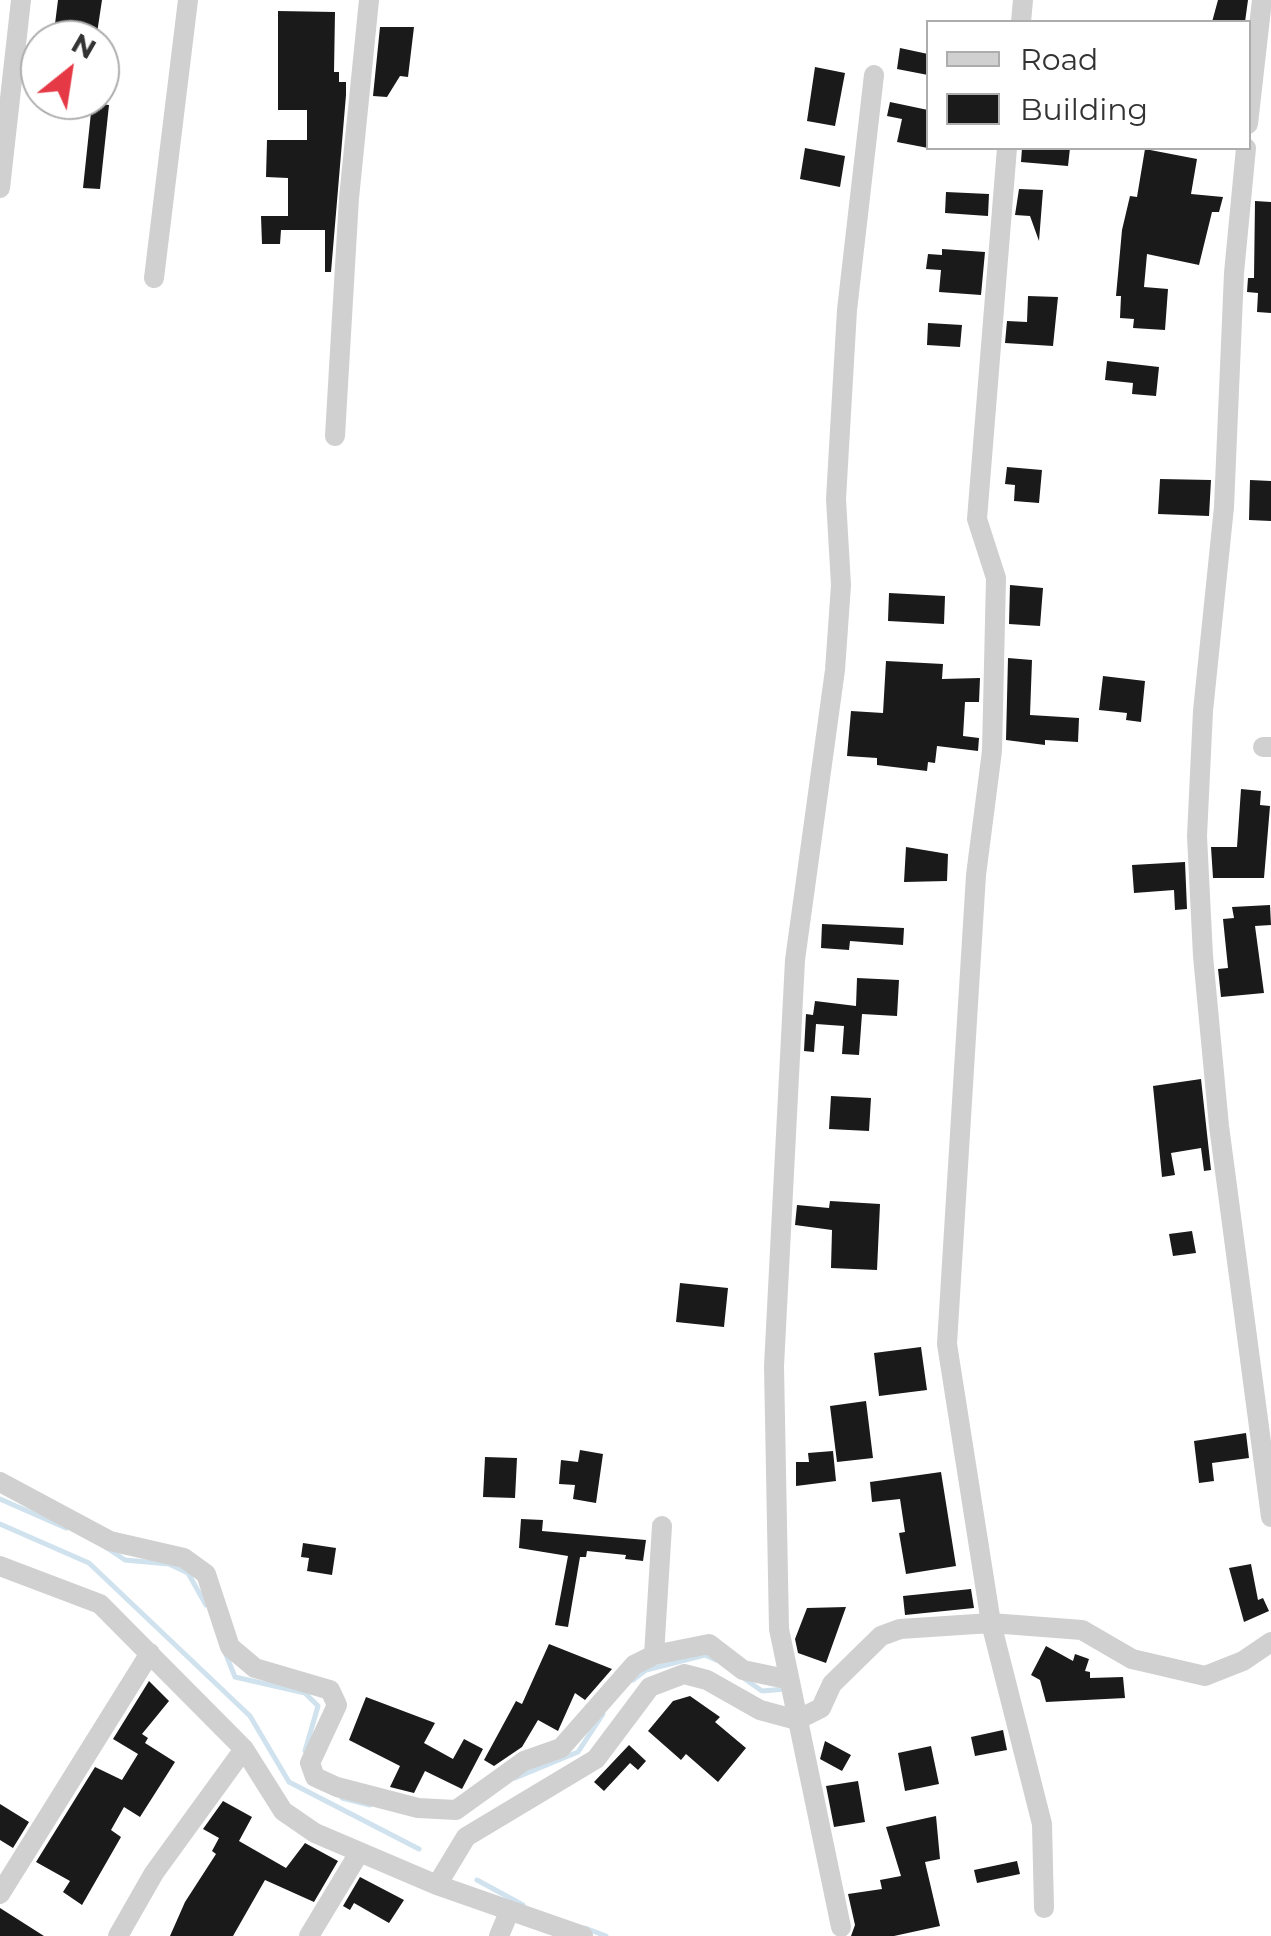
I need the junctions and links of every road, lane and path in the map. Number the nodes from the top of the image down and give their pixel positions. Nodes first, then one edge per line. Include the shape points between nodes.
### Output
1 (21, 0) edge
2 (188, 0) edge
3 (369, 0) edge
4 (1262, 0) edge
5 (874, 75) dead end
6 (1251, 97) edge
7 (1007, 150) edge
8 (1246, 150) edge
9 (0, 188) edge
10 (154, 278) dead end
11 (335, 436) dead end
12 (0, 1482) edge
13 (1271, 1517) edge
14 (662, 1526) dead end
15 (0, 1566) edge
16 (991, 1623) junction
17 (1271, 1642) edge
18 (150, 1652) junction
19 (654, 1655) junction
20 (786, 1678) junction
21 (798, 1720) junction
22 (244, 1749) junction
23 (359, 1854) junction
24 (437, 1885) junction
25 (0, 1894) edge
26 (1044, 1908) dead end
27 (509, 1912) junction
28 (841, 1927) dead end
29 (118, 1936) edge
30 (309, 1936) edge
31 (498, 1936) edge
32 (583, 1936) edge

1 - 9 street
2 - 10 street
3 - 11 street
4 - 6 street
5 - 20 street via 846,329 835,670 794,960 774,1366 778,1629
7 - 16 street via 978,519 996,578 992,751 976,875 947,1344
8 - 13 street via 1198,836 1219,1126
12 - 19 street via 110,1542 184,1558 206,1574 230,1647 256,1668 330,1690 338,1705 310,1764 314,1777 336,1788 456,1810 524,1762 561,1748 634,1665
14 - 19 street
15 - 18 street via 100,1604
16 - 17 street via 1082,1630 1132,1659 1205,1676
16 - 21 street via 881,1636 832,1684 821,1708
16 - 26 street via 1042,1824
18 - 22 street
18 - 25 street
19 - 20 street via 709,1644 743,1670
20 - 21 street
21 - 24 street via 684,1674 650,1687 596,1759 466,1837
21 - 28 street
22 - 23 street via 283,1811
22 - 29 street
23 - 24 street
23 - 30 street
24 - 27 street
27 - 31 street
27 - 32 street

